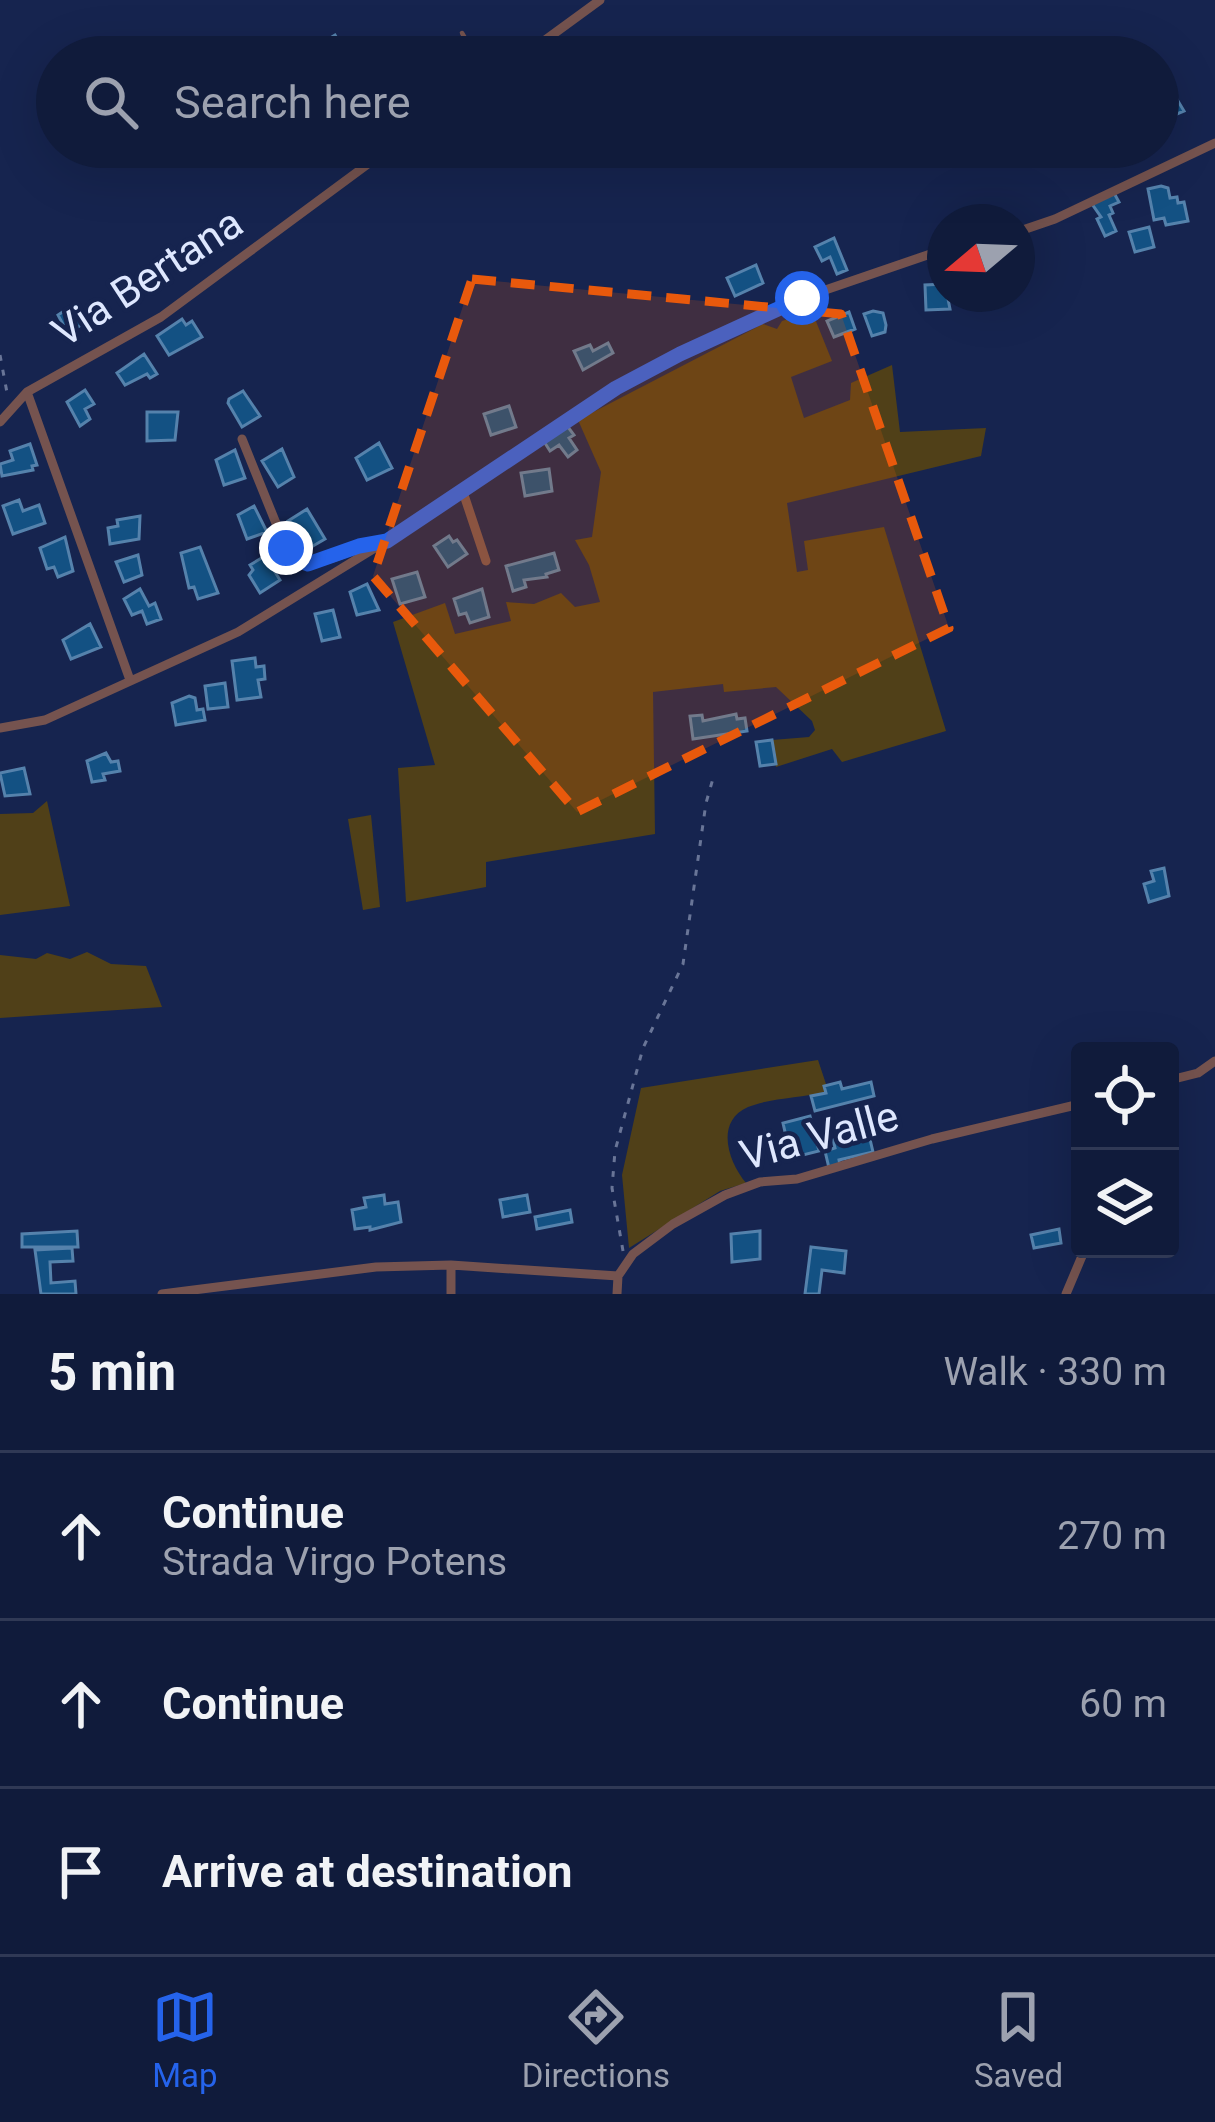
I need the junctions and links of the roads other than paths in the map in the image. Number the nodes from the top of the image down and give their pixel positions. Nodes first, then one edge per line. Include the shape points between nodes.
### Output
1 (600, 0) edge
2 (462, 33) dead end
3 (464, 36) edge
4 (551, 36) edge
5 (1215, 143) edge
6 (1179, 160) edge
7 (361, 168) edge
8 (1162, 168) edge
9 (1035, 226) edge
10 (927, 255) edge
11 (27, 392) junction
12 (0, 422) edge
13 (242, 439) dead end
14 (463, 492) junction
15 (387, 541) junction
16 (486, 561) dead end
17 (130, 680) junction
18 (0, 728) edge
19 (1215, 1065) edge
20 (1179, 1078) edge
21 (1071, 1106) edge
22 (1081, 1258) edge
23 (451, 1265) junction
24 (618, 1276) junction
25 (162, 1294) edge
26 (451, 1294) edge
27 (617, 1294) edge
28 (1066, 1294) edge

1 - 4 street
2 - 3 lane
5 - 6 street
7 - 11 street, Via Bertana via 160,317
8 - 9 street
10 - 14 street via 802,298 680,354
11 - 12 street, Via Bertana
11 - 17 street
13 - 15 street via 299,562
14 - 15 street
14 - 16 street
15 - 17 street via 238,632
17 - 18 street via 45,720
19 - 20 street
21 - 24 street, Via Valle via 725,1195 633,1254
22 - 28 street
23 - 24 street
23 - 25 street
23 - 26 street
24 - 27 street

